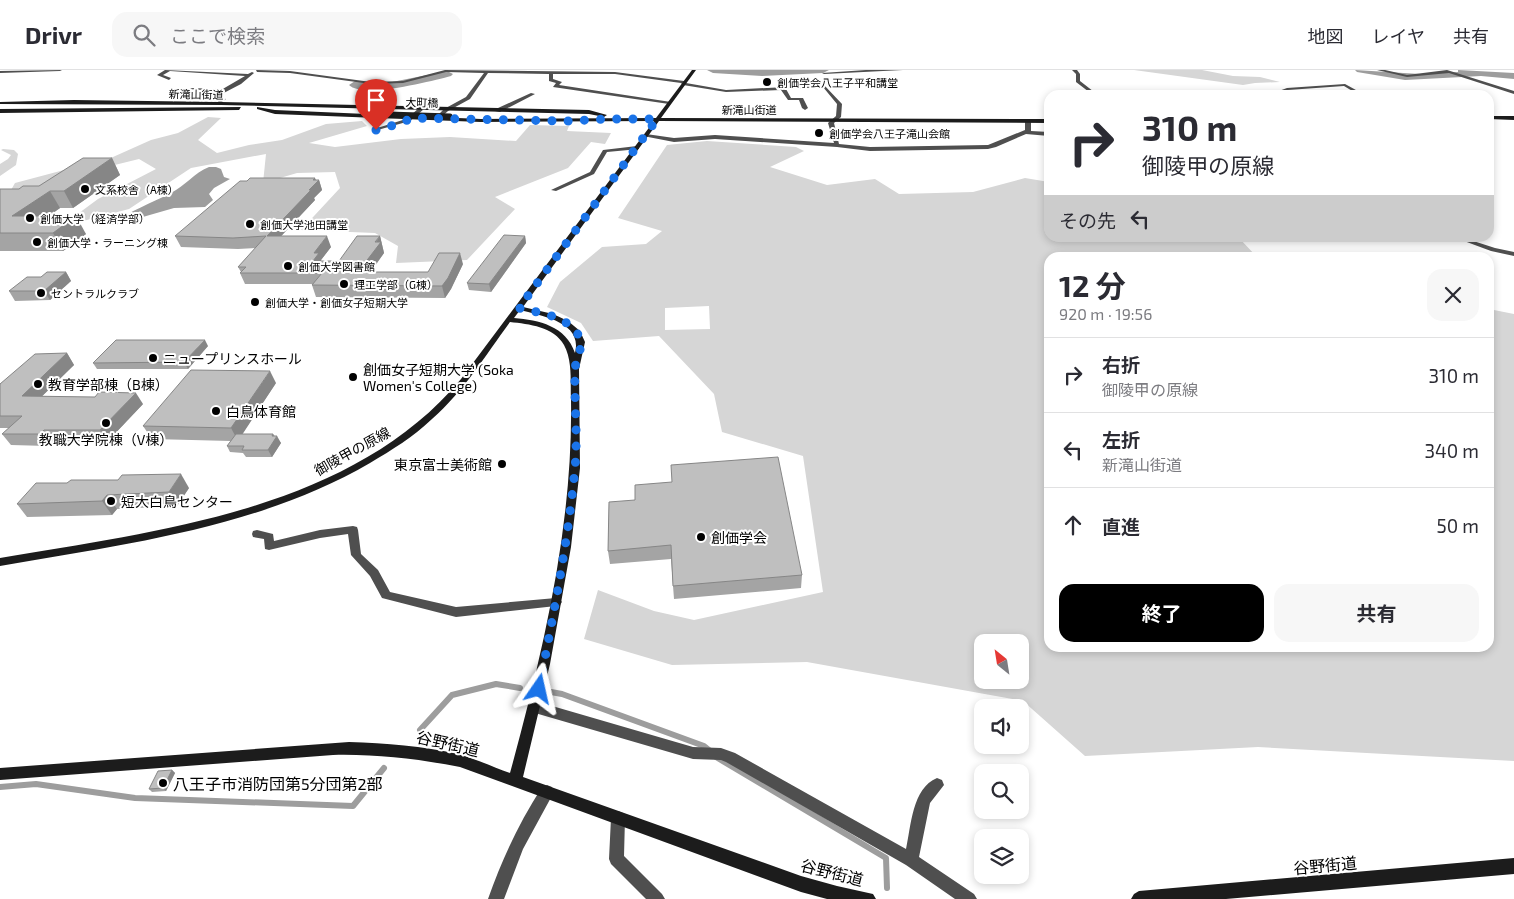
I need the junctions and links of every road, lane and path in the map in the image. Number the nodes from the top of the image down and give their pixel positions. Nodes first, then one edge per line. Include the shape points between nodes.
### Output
1 (60, 70) edge
2 (170, 70) edge
3 (258, 70) edge
4 (900, 70) edge
5 (1074, 70) edge
6 (1379, 70) edge
7 (22, 71) edge
8 (488, 71) edge
9 (693, 71) edge
10 (0, 72) edge
11 (551, 72) junction
12 (823, 72) edge
13 (1448, 72) edge
14 (250, 75) junction
15 (169, 78) dead end
16 (684, 83) junction
17 (824, 86) junction
18 (190, 89) dead end
19 (783, 89) junction
20 (1090, 90) edge
21 (1287, 90) edge
22 (1354, 90) edge
23 (222, 91) junction
24 (1514, 93) edge
25 (532, 94) dead end
26 (220, 102) junction
27 (669, 103) junction
28 (412, 104) dead end
29 (0, 107) edge
30 (259, 108) junction
31 (421, 109) junction
32 (798, 109) dead end
33 (446, 110) junction
34 (498, 111) junction
35 (390, 112) junction
36 (451, 114) joint
37 (606, 117) junction
38 (659, 117) junction
39 (411, 118) junction
40 (837, 118) junction
41 (1494, 118) edge
42 (1514, 118) edge
43 (437, 119) junction
44 (1044, 120) edge
45 (1044, 120) edge
46 (1028, 121) junction
47 (1494, 122) edge
48 (1514, 122) edge
49 (376, 130) dead end
50 (1025, 132) junction
51 (1044, 134) edge
52 (646, 136) junction
53 (836, 145) junction
54 (637, 148) junction
55 (592, 174) junction
56 (572, 189) dead end
57 (554, 190) dead end
58 (1470, 242) edge
59 (1514, 254) edge
60 (519, 308) junction
61 (508, 320) junction
62 (575, 367) junction
63 (257, 534) dead end
64 (0, 562) edge
65 (556, 602) junction
66 (535, 707) junction
67 (0, 774) edge
68 (515, 780) junction
69 (937, 785) dead end
70 (547, 792) junction
71 (618, 818) junction
72 (911, 860) junction
73 (1514, 866) edge
74 (496, 899) edge
75 (657, 899) edge
76 (868, 899) edge
77 (969, 899) edge
78 (1139, 899) edge

1 - 7 street
2 - 14 street
2 - 15 street via 159,76
3 - 8 street via 380,84 446,72
3 - 14 street
4 - 12 street
5 - 20 street via 1078,81
6 - 13 street via 1407,76
7 - 10 street
8 - 11 street
8 - 33 street via 468,98
9 - 16 main road, 御陵甲の原線
11 - 16 street via 615,73
11 - 27 street via 551,80 560,82 555,86
12 - 17 street
13 - 24 street
14 - 23 street
16 - 19 street via 726,91
16 - 27 main road, 御陵甲の原線
17 - 19 street
17 - 40 street via 840,104
18 - 23 street
19 - 32 street via 790,99 801,99 809,108
21 - 22 street via 1345,85
23 - 26 street via 210,98 224,99
25 - 34 street via 514,100
26 - 29 main road
26 - 31 main road
27 - 38 main road, 御陵甲の原線
28 - 31 street
29 - 30 main road, 新滝山街道
29 - 35 main road, 新滝山街道 via 199,104
30 - 35 main road, 新滝山街道
30 - 39 main road via 275,112
31 - 33 main road
31 - 39 street
33 - 34 main road
33 - 43 street
34 - 37 main road via 589,112
35 - 36 main road, 大町橋, bridge
36 - 37 main road, 新滝山街道
37 - 38 main road, 新滝山街道
37 - 43 main road via 560,121
38 - 40 main road, 新滝山街道
38 - 52 main road, 御陵甲の原線
39 - 43 main road
39 - 49 street
40 - 44 main road, 新滝山街道
40 - 46 main road, 新滝山街道
40 - 53 street via 831,123
41 - 42 main road
45 - 46 main road, 新滝山街道
46 - 50 street via 1028,131
47 - 48 main road
50 - 51 street
50 - 53 street via 988,147 875,150
52 - 53 street via 674,140 714,137
52 - 54 main road, 御陵甲の原線
54 - 55 street via 605,151
54 - 60 main road, 御陵甲の原線
55 - 56 street
55 - 57 street
58 - 59 street
60 - 61 main road, 御陵甲の原線
60 - 62 main road via 558,318 578,334 581,343
61 - 62 main road via 536,323 548,328 567,344
61 - 64 main road, 御陵甲の原線 via 449,398 391,446 348,472 246,513 194,527
62 - 65 main road via 575,468
63 - 65 street via 269,538 269,546 353,530 356,555 374,573 386,595 456,612
65 - 66 main road
66 - 68 main road
66 - 72 street via 693,753 730,757
67 - 68 main road, 谷野街道 via 362,748 460,761
68 - 70 main road, 谷野街道
69 - 72 street via 924,800
70 - 71 main road, 谷野街道
70 - 74 street via 528,820 504,872
71 - 75 street via 616,859
71 - 76 main road, 谷野街道 via 801,884
72 - 77 street
73 - 78 main road, 谷野街道

